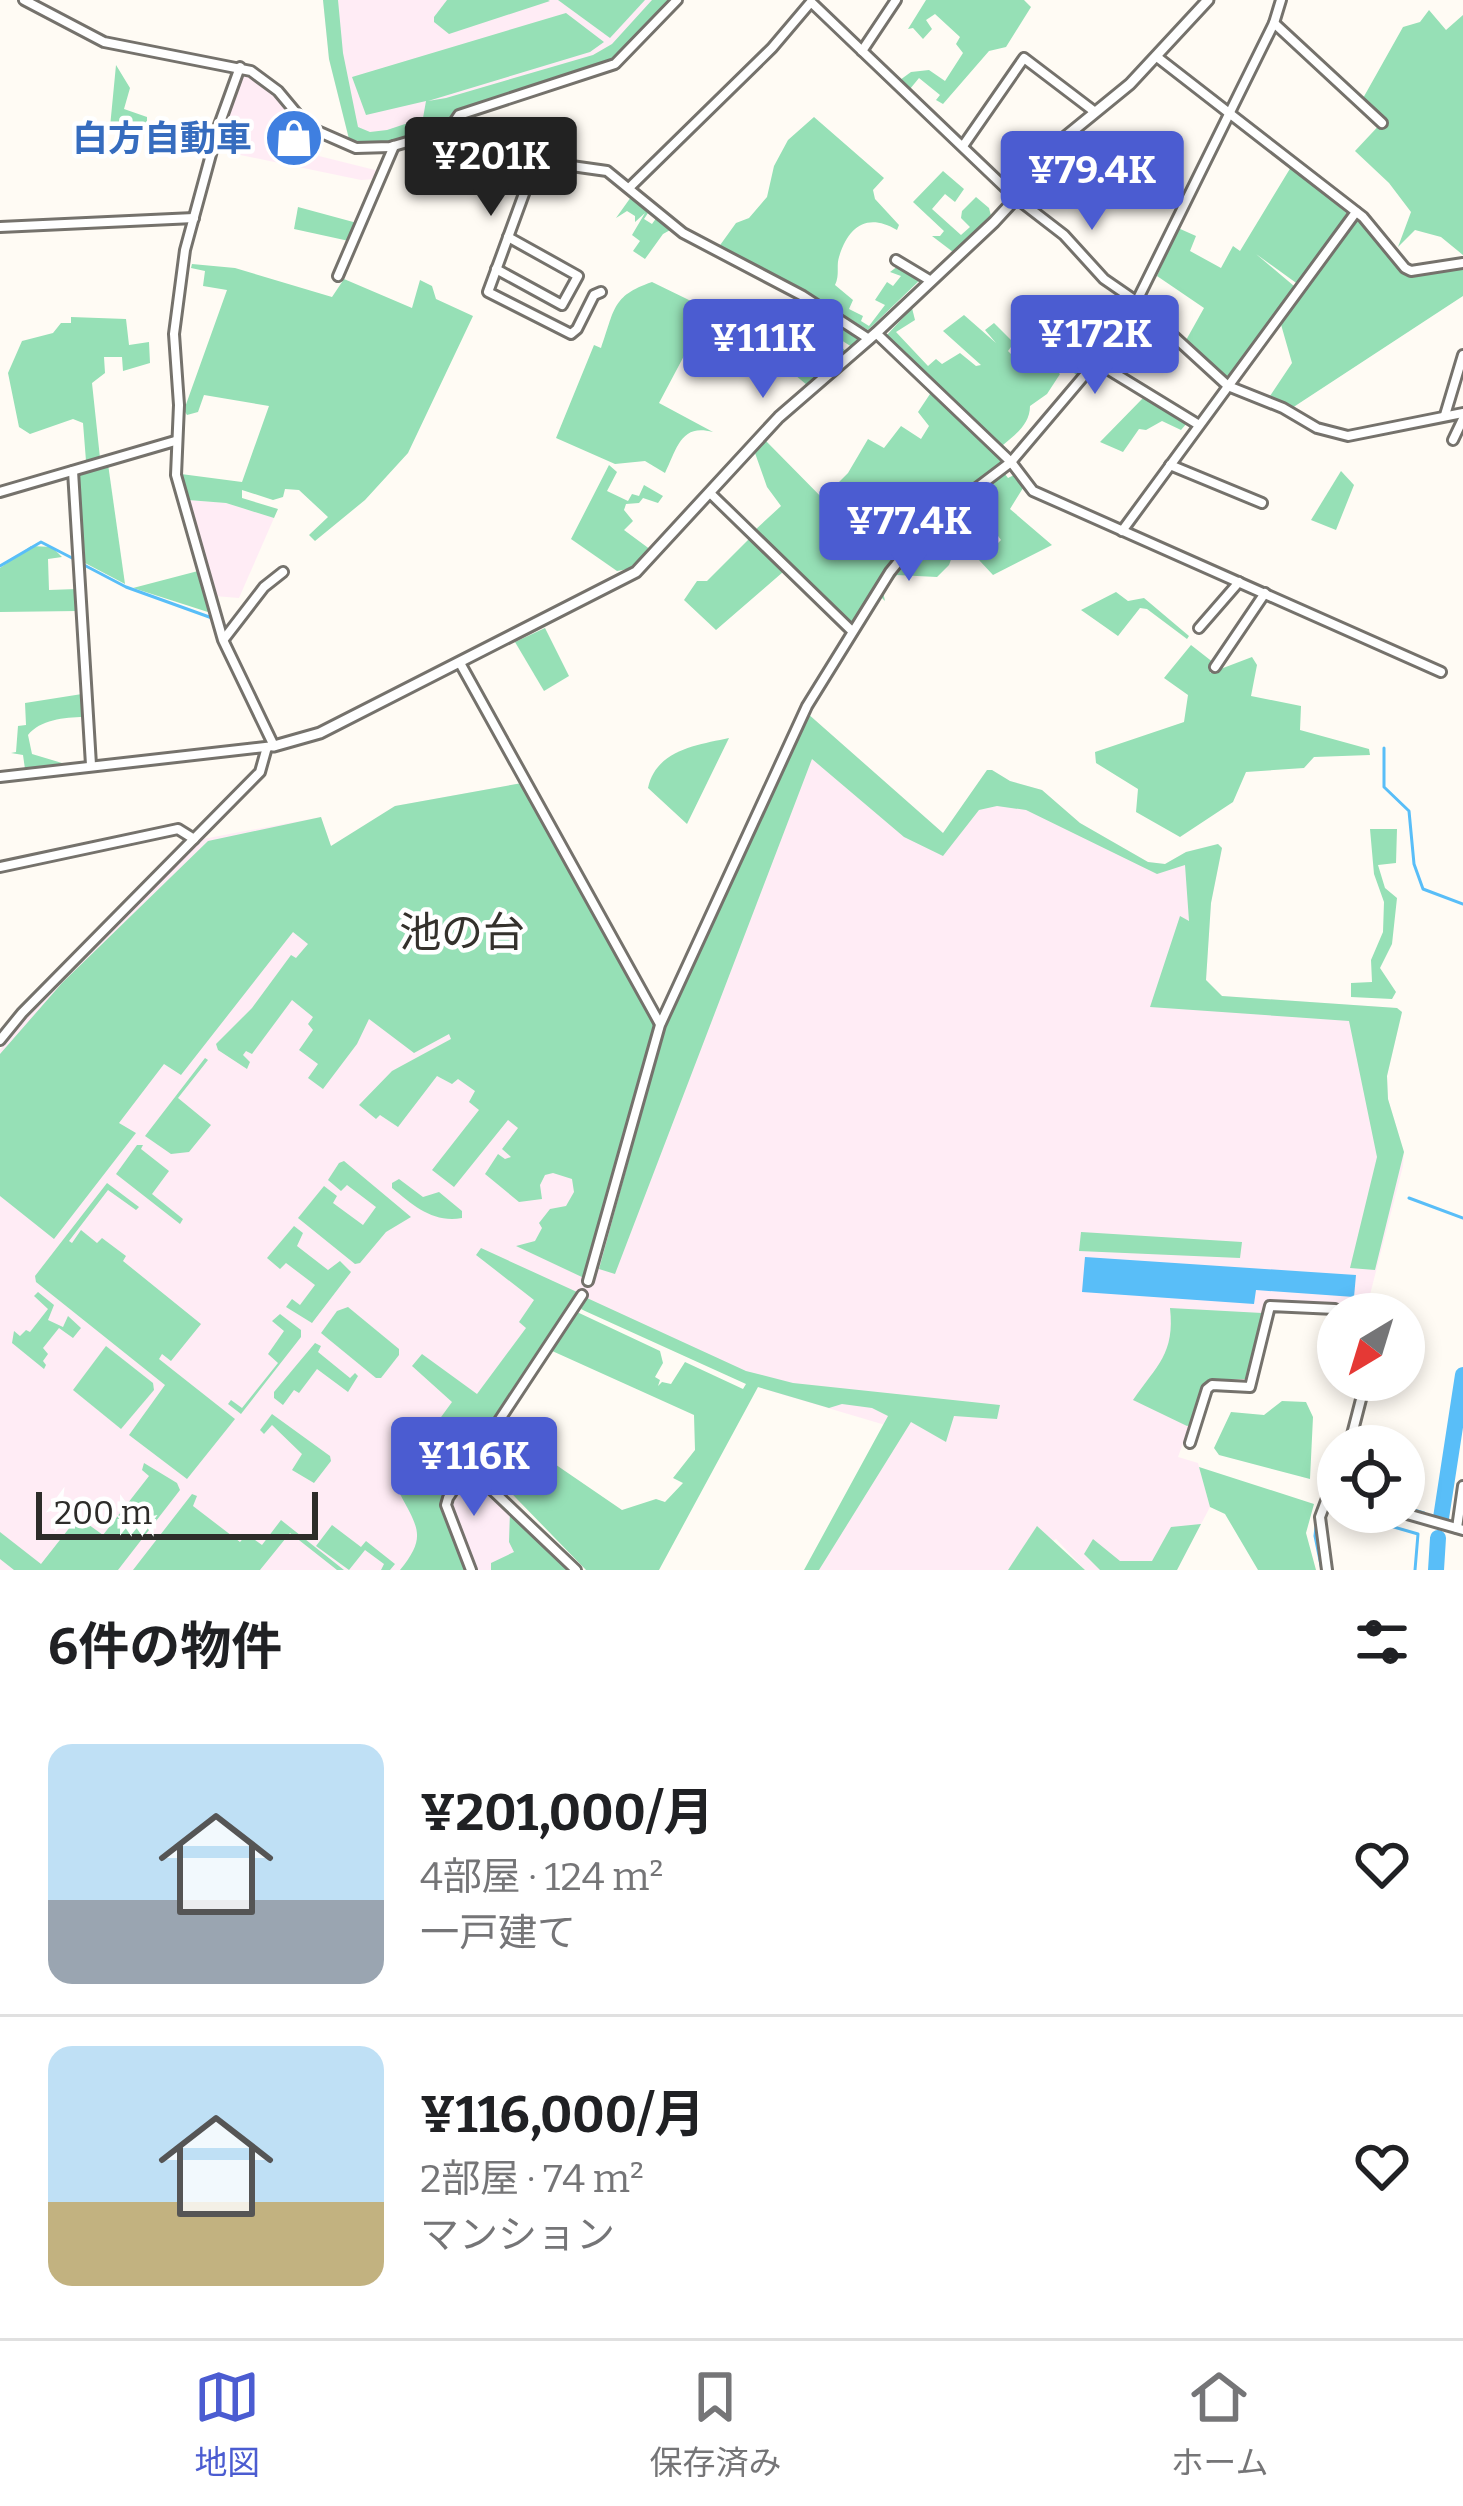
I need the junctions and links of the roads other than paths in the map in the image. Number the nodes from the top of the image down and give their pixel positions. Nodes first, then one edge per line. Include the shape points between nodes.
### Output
1 (24, 0) edge
2 (677, 0) edge
3 (896, 0) edge
4 (1208, 0) edge
5 (1281, 0) edge
6 (1274, 23) junction
7 (862, 51) junction
8 (1157, 57) junction
9 (239, 67) junction
10 (1095, 112) junction
11 (1230, 115) junction
12 (1382, 123) dead end
13 (449, 130) junction
14 (394, 146) junction
15 (963, 146) junction
16 (536, 161) junction
17 (629, 188) junction
18 (1016, 199) junction
19 (1356, 212) junction
20 (194, 218) junction
21 (0, 227) edge
22 (508, 237) junction
23 (896, 260) dead end
24 (1463, 263) edge
25 (496, 269) junction
26 (338, 276) dead end
27 (931, 281) junction
28 (601, 292) dead end
29 (1136, 303) junction
30 (873, 336) junction
31 (1463, 355) edge
32 (1096, 362) junction
33 (1228, 386) junction
34 (1444, 416) junction
35 (1463, 416) edge
36 (1199, 425) junction
37 (1453, 440) dead end
38 (176, 441) junction
39 (1011, 462) junction
40 (1170, 465) junction
41 (74, 471) junction
42 (0, 491) edge
43 (710, 493) junction
44 (1262, 503) dead end
45 (1122, 531) junction
46 (283, 572) dead end
47 (1239, 582) junction
48 (1265, 593) junction
49 (1199, 628) dead end
50 (852, 631) junction
51 (223, 640) junction
52 (460, 663) junction
53 (1215, 667) dead end
54 (1441, 672) dead end
55 (271, 746) junction
56 (92, 765) junction
57 (0, 776) edge
58 (194, 839) junction
59 (0, 867) edge
60 (661, 1025) junction
61 (0, 1040) edge
62 (588, 1281) dead end
63 (582, 1295) dead end
64 (1317, 1308) edge
65 (1190, 1443) dead end
66 (468, 1466) junction
67 (1463, 1486) edge
68 (1425, 1519) edge
69 (1460, 1529) edge
70 (1322, 1533) edge
71 (471, 1570) edge
72 (576, 1570) edge
73 (1327, 1570) edge

1 - 9 street via 104,42
2 - 13 street via 615,64 459,115
3 - 7 street
4 - 8 street
5 - 6 street
6 - 11 street
6 - 12 street
7 - 15 street
7 - 17 street via 811,2
8 - 10 street
8 - 11 street
9 - 14 street via 268,82 324,136 368,150
9 - 20 street
10 - 15 street via 1024,58
10 - 18 street via 1043,157
11 - 19 street
11 - 29 street
13 - 14 street
13 - 16 street
14 - 26 street
15 - 18 street
16 - 17 street via 602,169
16 - 22 street
17 - 30 street via 683,233
18 - 27 street
18 - 29 street
19 - 24 street via 1411,272
19 - 33 street
20 - 21 street
20 - 38 street via 173,334
22 - 25 street
22 - 25 street via 578,275 562,304
23 - 27 street
25 - 28 street via 488,292 571,334
27 - 30 street
29 - 32 street
29 - 33 street
30 - 39 street
30 - 43 street via 779,417
31 - 34 street
32 - 36 street
32 - 39 street
33 - 34 street via 1348,436
33 - 36 street
34 - 35 street
35 - 37 street
36 - 40 street
38 - 41 street
38 - 51 street via 179,488
39 - 45 street via 1033,490
39 - 50 street via 916,540
40 - 44 street
40 - 45 street
41 - 42 street
41 - 56 street
43 - 50 street
43 - 52 street via 637,572
45 - 47 street
46 - 51 street
47 - 48 street
47 - 49 street
48 - 53 street
48 - 54 street
50 - 60 street via 806,706
51 - 55 street
52 - 55 street via 320,733
52 - 60 street
55 - 56 street
55 - 58 street via 260,772
56 - 57 street
58 - 59 street via 178,829
58 - 61 street
60 - 62 street
63 - 66 street
64 - 65 street via 1270,1306 1250,1387 1207,1389
66 - 71 street via 446,1505
66 - 72 street
67 - 69 street
68 - 69 street
70 - 73 street

